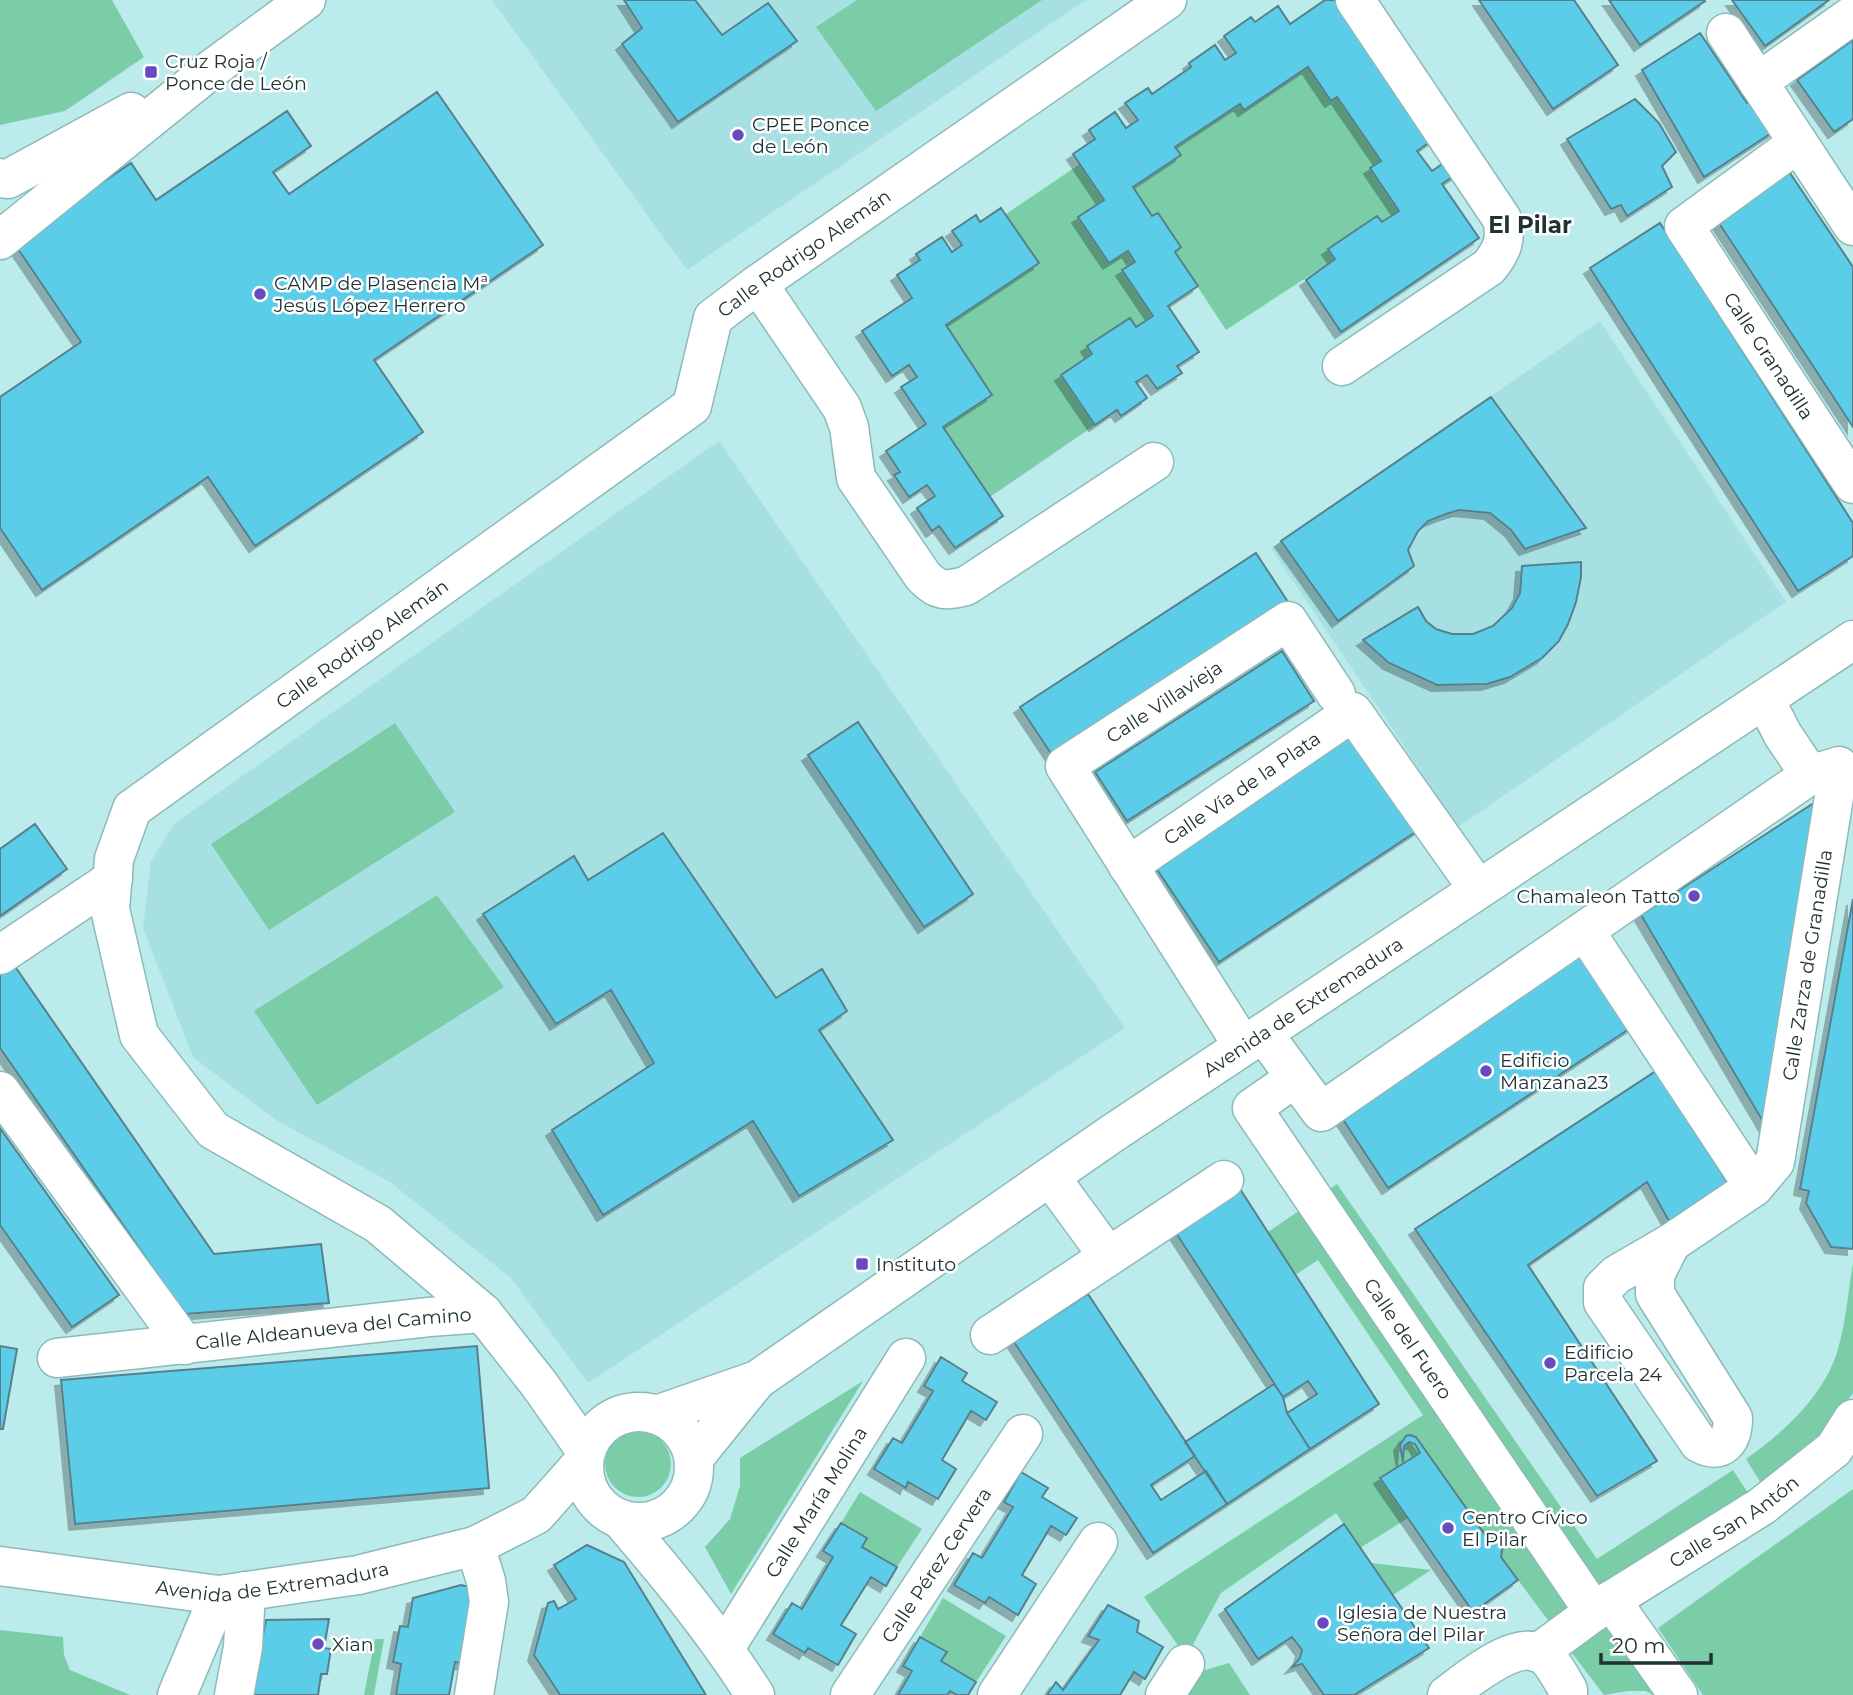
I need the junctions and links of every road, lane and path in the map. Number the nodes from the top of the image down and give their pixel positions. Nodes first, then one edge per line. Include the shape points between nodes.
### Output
1 (306, 0) edge
2 (1167, 0) edge
3 (1354, 0) edge
4 (1853, 15) edge
5 (1726, 33) dead end
6 (213, 68) junction
7 (1758, 82) junction
8 (1798, 143) junction
9 (0, 178) edge
10 (1853, 226) edge
11 (0, 240) edge
12 (758, 284) junction
13 (1342, 366) dead end
14 (1154, 462) dead end
15 (1853, 484) edge
16 (1853, 640) edge
17 (1336, 694) dead end
18 (1765, 700) junction
19 (1810, 775) junction
20 (1128, 866) junction
21 (113, 879) junction
22 (1478, 889) junction
23 (1585, 931) junction
24 (0, 956) edge
25 (1253, 1039) junction
26 (1295, 1078) junction
27 (0, 1091) edge
28 (1051, 1178) junction
29 (1224, 1180) dead end
30 (1754, 1187) junction
31 (1671, 1243) junction
32 (1108, 1255) junction
33 (483, 1313) junction
34 (990, 1335) dead end
35 (184, 1345) junction
36 (57, 1358) dead end
37 (906, 1358) dead end
38 (757, 1380) junction
39 (659, 1414) junction
40 (1853, 1419) edge
41 (1023, 1434) dead end
42 (593, 1445) junction
43 (694, 1458) junction
44 (673, 1511) junction
45 (536, 1515) junction
46 (615, 1516) junction
47 (1098, 1542) dead end
48 (475, 1546) junction
49 (0, 1566) edge
50 (673, 1580) junction
51 (233, 1593) junction
52 (1602, 1606) junction
53 (725, 1648) junction
54 (1538, 1653) junction
55 (177, 1695) edge
56 (234, 1695) edge
57 (474, 1695) edge
58 (755, 1695) edge
59 (850, 1695) edge
60 (996, 1695) edge
61 (1447, 1695) edge
62 (1568, 1695) edge
63 (1678, 1695) edge

1 - 6 street
2 - 12 street, Calle Rodrigo Alemán
3 - 13 street via 1502,219 1505,232 1489,267
4 - 7 street
5 - 7 street
6 - 9 street via 8,179
6 - 11 street
7 - 8 street
8 - 10 street
8 - 15 street, Calle Granadilla via 1684,226
12 - 14 street via 842,408 856,478 933,586 948,591 966,586
12 - 21 street, Calle Rodrigo Alemán via 713,318 692,406 132,809 114,859
16 - 18 street, Avenida de Extremadura
17 - 20 street, Calle Villavieja via 1288,621 1065,766
18 - 19 street
18 - 22 street, Avenida de Extremadura
19 - 23 street
19 - 30 street, Calle Zarza de Granadilla via 1839,766 1775,1162
20 - 22 street, Calle Vía de la Plata via 1353,712
20 - 25 street
21 - 24 street
21 - 33 street, Calle Rodrigo Alemán via 110,909 139,1035 213,1130 377,1224
22 - 25 street, Avenida de Extremadura
23 - 26 street via 1321,1112
23 - 30 street
25 - 26 street
25 - 28 street, Avenida de Extremadura
26 - 52 street, Calle del Fuero via 1252,1108
27 - 35 street, Calle Aldeanueva del Camino
28 - 32 street
28 - 38 street, Avenida de Extremadura
29 - 32 street
30 - 31 street, Calle Zarza de Granadilla
31 - 31 street, Calle Zarza de Granadilla via 1616,1275 1603,1288 1603,1302 1699,1443 1716,1448 1726,1443 1733,1418 1655,1294 1655,1275
32 - 34 street
33 - 35 street, Calle Aldeanueva del Camino
33 - 42 street, Calle Rodrigo Alemán
35 - 36 street, Calle Aldeanueva del Camino
37 - 53 street, Calle María Molina
38 - 39 street, Avenida de Extremadura
38 - 43 street, Avenida de Extremadura
39 - 42 street via 631,1411
39 - 43 street via 682,1430
40 - 52 street, Calle San Antón via 1834,1449 1762,1506
41 - 59 street, Calle Pérez Cervera
42 - 45 street, Avenida de Extremadura
42 - 46 street via 585,1480 592,1497
43 - 44 street via 694,1481
44 - 46 street via 657,1520 639,1522
44 - 50 street
45 - 46 street, Avenida de Extremadura
45 - 48 street, Avenida de Extremadura
46 - 50 street
47 - 60 street
48 - 51 street, Avenida de Extremadura via 358,1575
48 - 57 street via 489,1602
49 - 51 street, Avenida de Extremadura
50 - 53 street
51 - 55 street
51 - 56 street via 243,1647
52 - 54 street, Calle San Antón
52 - 63 street
53 - 58 street
54 - 61 street via 1503,1655
54 - 62 street via 1547,1658

